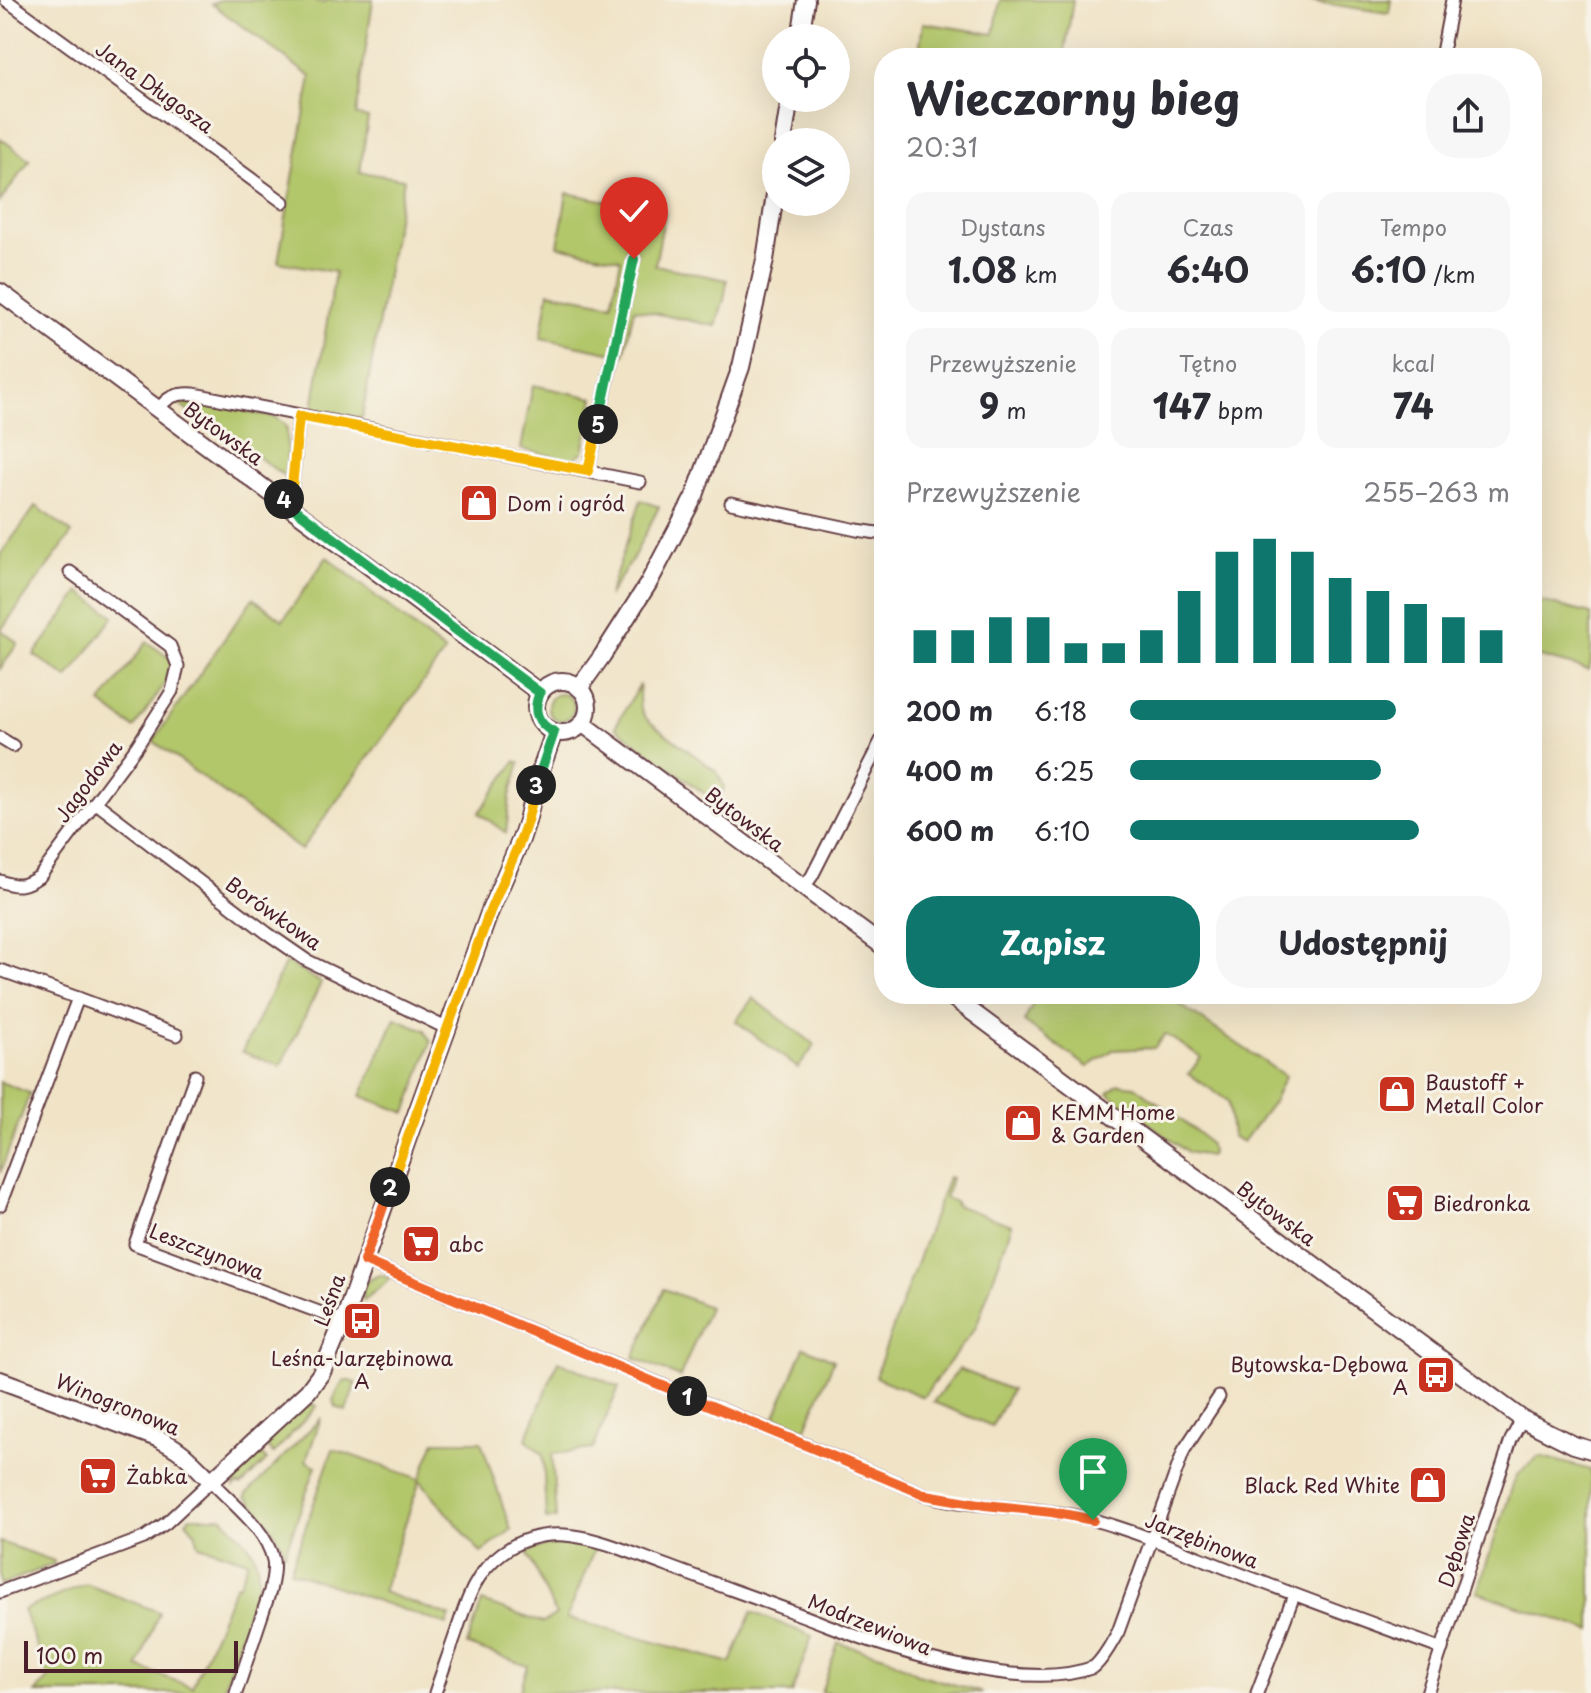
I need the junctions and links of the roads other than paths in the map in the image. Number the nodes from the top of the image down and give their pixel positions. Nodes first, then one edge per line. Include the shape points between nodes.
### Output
1 (6, 0) edge
2 (806, 0) edge
3 (1452, 0) edge
4 (802, 24) edge
5 (1443, 48) edge
6 (283, 202) dead end
7 (771, 216) edge
8 (634, 259) dead end
9 (0, 292) edge
10 (159, 409) junction
11 (299, 416) junction
12 (588, 471) junction
13 (640, 482) dead end
14 (283, 500) junction
15 (731, 503) dead end
16 (874, 533) edge
17 (70, 572) dead end
18 (579, 688) junction
19 (540, 693) junction
20 (582, 723) junction
21 (554, 732) junction
22 (0, 738) edge
23 (13, 746) dead end
24 (874, 755) edge
25 (95, 802) junction
26 (0, 881) edge
27 (804, 887) junction
28 (874, 940) edge
29 (0, 970) edge
30 (78, 998) junction
31 (962, 1004) edge
32 (448, 1029) junction
33 (177, 1035) dead end
34 (195, 1076) dead end
35 (0, 1205) edge
36 (364, 1261) junction
37 (343, 1321) junction
38 (0, 1380) edge
39 (1219, 1397) dead end
40 (1522, 1419) junction
41 (1591, 1450) edge
42 (211, 1481) junction
43 (1150, 1539) junction
44 (0, 1592) edge
45 (1294, 1595) junction
46 (1442, 1649) junction
47 (956, 1678) dead end
48 (1059, 1686) dead end
49 (236, 1693) edge
50 (435, 1693) edge
51 (1257, 1693) edge
52 (1427, 1693) edge

1 - 6 street, Jana Długosza
2 - 4 main road
3 - 5 street
7 - 18 main road via 741,367 695,495 648,584
8 - 12 street
9 - 10 main road, Bytowska
10 - 11 street via 167,398 186,393
10 - 14 main road, Bytowska
11 - 12 street
11 - 14 street via 292,487
12 - 13 street
14 - 19 main road, Bytowska
15 - 16 street
17 - 25 street, Jagodowa via 170,646 178,666 172,691
18 - 19 main road via 559,682
18 - 20 main road via 588,705
19 - 21 main road via 537,716
20 - 21 main road via 572,731
20 - 27 main road, Bytowska
21 - 32 main road, Leśna via 521,839
22 - 23 street
24 - 27 street
25 - 26 street, Jagodowa via 40,876 26,885
25 - 32 street, Borówkowa via 306,960
27 - 28 main road, Bytowska
29 - 30 street
30 - 33 street
30 - 35 street
31 - 40 main road, Bytowska
32 - 36 main road, Leśna
34 - 37 street, Leszczynowa via 135,1244
36 - 37 main road, Leśna
36 - 43 street, Jarzębinowa via 926,1495 1072,1515
37 - 42 main road, Leśna via 314,1385
38 - 42 main road, Winogronowa via 157,1438 189,1457
39 - 43 street via 1184,1450
40 - 41 main road, Bytowska
40 - 46 street, Dębowa
42 - 44 street, Leśna via 144,1538
42 - 49 street via 266,1541 273,1562 270,1591
43 - 45 street, Jarzębinowa
43 - 48 street via 1108,1651 1095,1666
45 - 46 street, Jarzębinowa
45 - 51 street
46 - 52 street, Dębowa
47 - 50 street, Modrzewiowa via 826,1624 603,1543 547,1534 517,1544 485,1568 471,1590

